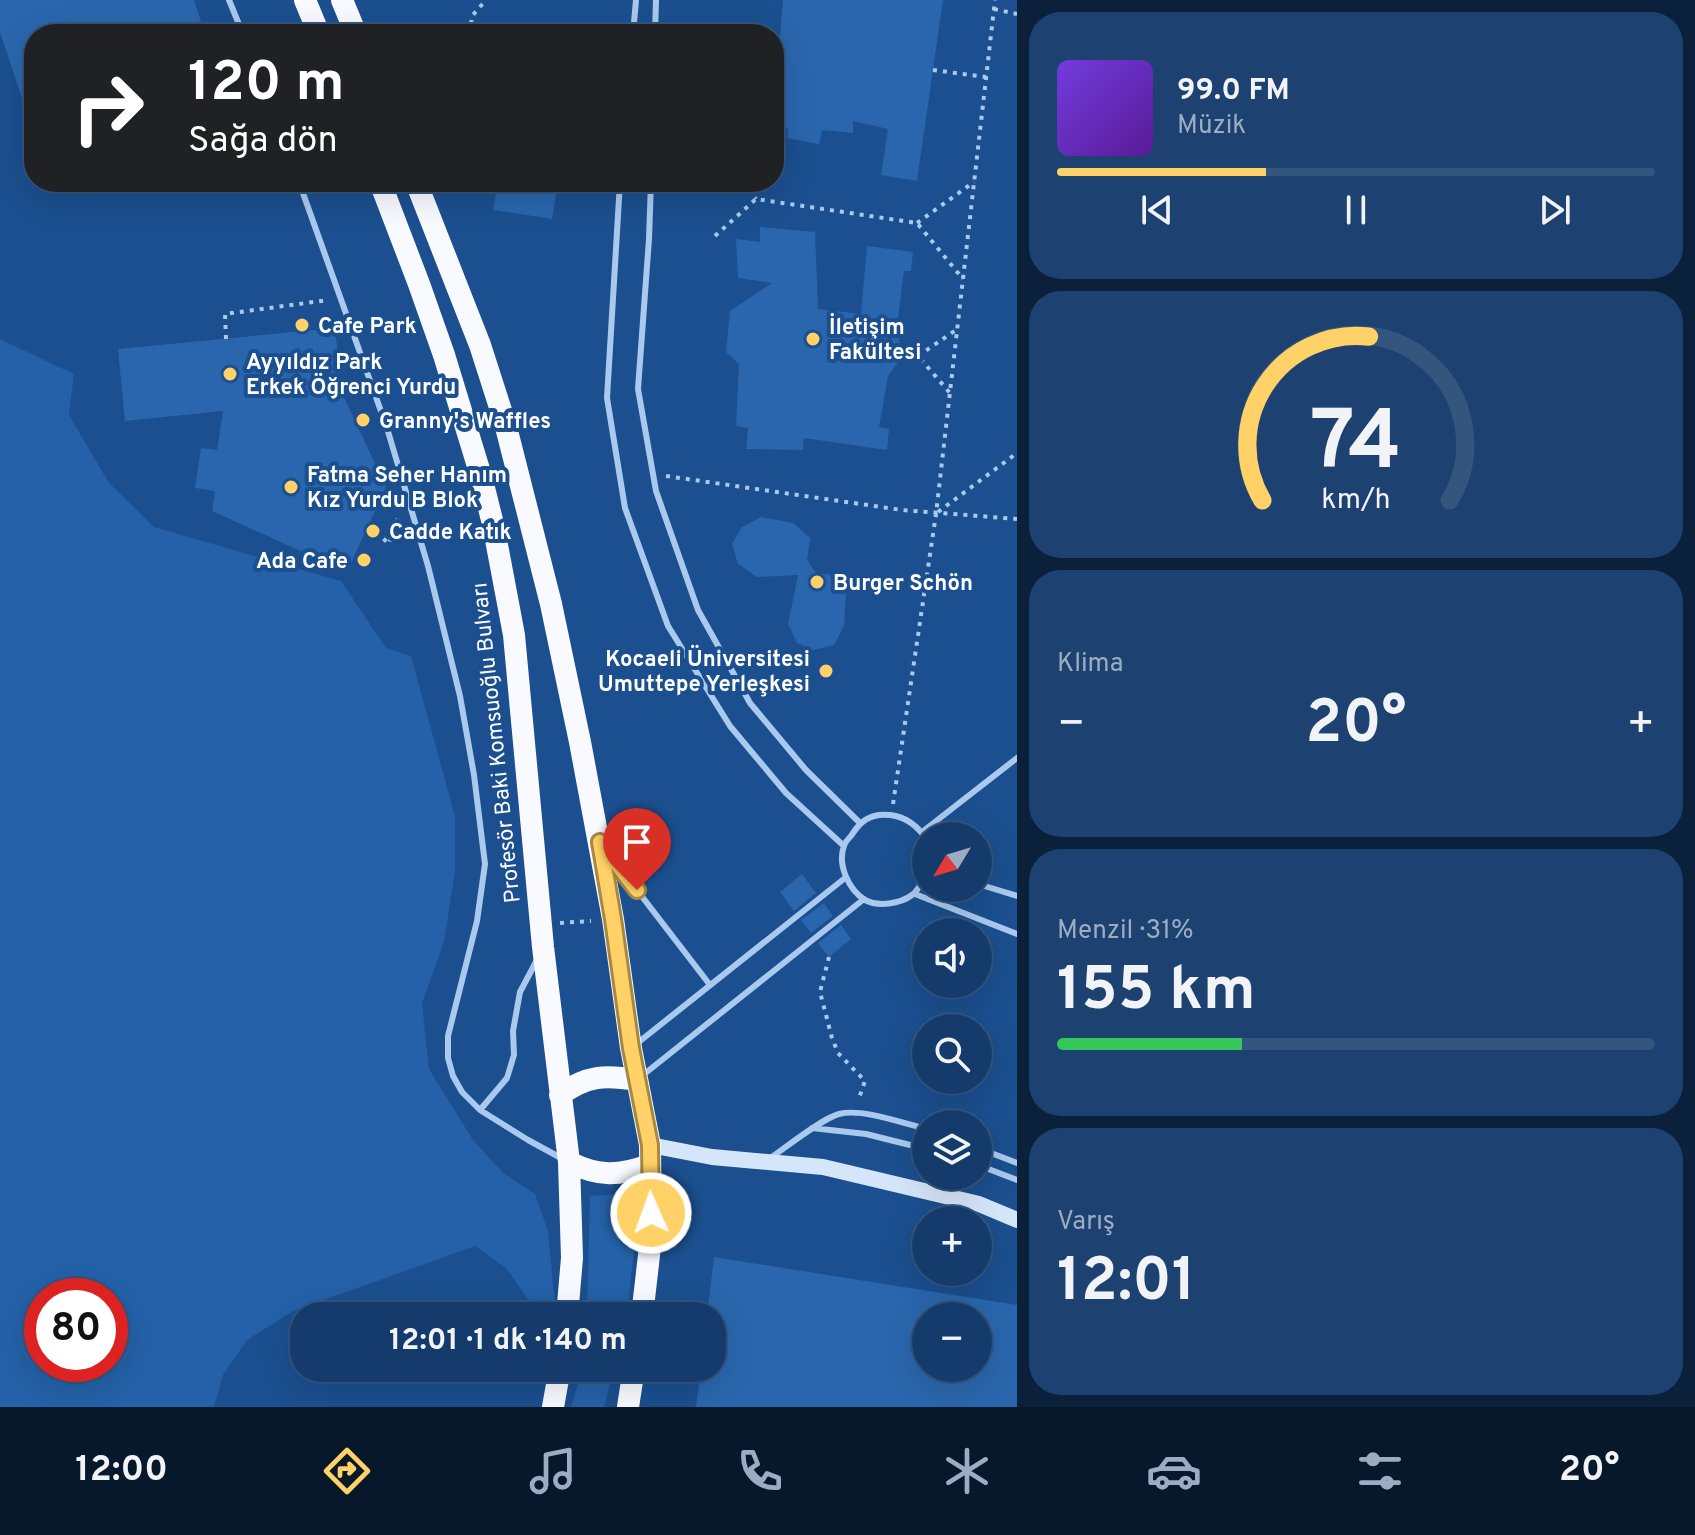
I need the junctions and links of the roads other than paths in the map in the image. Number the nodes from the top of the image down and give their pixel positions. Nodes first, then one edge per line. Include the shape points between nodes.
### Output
1 (229, 0) edge
2 (305, 0) edge
3 (342, 0) edge
4 (636, 0) edge
5 (656, 0) edge
6 (239, 24) edge
7 (315, 24) edge
8 (352, 24) edge
9 (634, 24) edge
10 (655, 24) edge
11 (303, 192) edge
12 (384, 192) edge
13 (420, 192) edge
14 (619, 192) edge
15 (651, 192) edge
16 (1017, 758) edge
17 (940, 822) edge
18 (860, 823) junction
19 (912, 823) edge
20 (600, 842) junction
21 (844, 846) junction
22 (845, 878) junction
23 (992, 888) edge
24 (912, 896) edge
25 (1017, 896) edge
26 (864, 899) junction
27 (935, 902) edge
28 (1017, 934) edge
29 (543, 947) junction
30 (710, 985) junction
31 (631, 1048) junction
32 (637, 1080) junction
33 (560, 1095) junction
34 (480, 1110) junction
35 (912, 1125) edge
36 (812, 1128) junction
37 (912, 1146) edge
38 (992, 1153) edge
39 (649, 1155) junction
40 (569, 1162) junction
41 (764, 1162) junction
42 (1017, 1163) edge
43 (992, 1170) edge
44 (1017, 1180) edge
45 (1017, 1220) edge
46 (568, 1302) edge
47 (644, 1302) edge
48 (557, 1382) edge
49 (632, 1382) edge
50 (553, 1407) edge
51 (628, 1407) edge

1 - 6 lane
2 - 7 highway
3 - 8 highway
4 - 9 lane
5 - 10 lane
11 - 34 lane via 387,428 460,696 485,864 477,921 448,1036 448,1058 462,1092
12 - 29 highway, Profesör Baki Komsuoğlu Bulvarı via 444,355 493,524 514,635
13 - 20 highway via 505,423 551,604
14 - 21 lane via 607,398 625,508 668,626 730,726 786,793
15 - 18 lane via 638,389 656,491 698,610 750,703
16 - 17 lane
18 - 19 lane via 891,815
18 - 21 lane
20 - 30 lane
20 - 31 highway
21 - 22 lane
22 - 26 lane
22 - 30 lane
23 - 25 lane
24 - 26 lane via 889,904
26 - 32 lane
27 - 28 lane
29 - 33 highway, Profesör Baki Komsuoğlu Bulvarı
29 - 34 lane via 520,992 507,1078
30 - 31 lane
31 - 32 highway
32 - 33 highway via 603,1076
32 - 39 highway
33 - 40 highway, Profesör Baki Komsuoğlu Bulvarı
34 - 40 lane
35 - 36 lane via 869,1114 838,1114
36 - 37 lane
36 - 41 lane
38 - 42 lane
39 - 40 highway via 630,1172 586,1171
39 - 41 main road
39 - 47 highway via 651,1238
40 - 46 highway, Profesör Baki Komsuoğlu Bulvarı
41 - 45 main road via 823,1167 979,1204
43 - 44 lane
48 - 50 highway
49 - 51 highway

